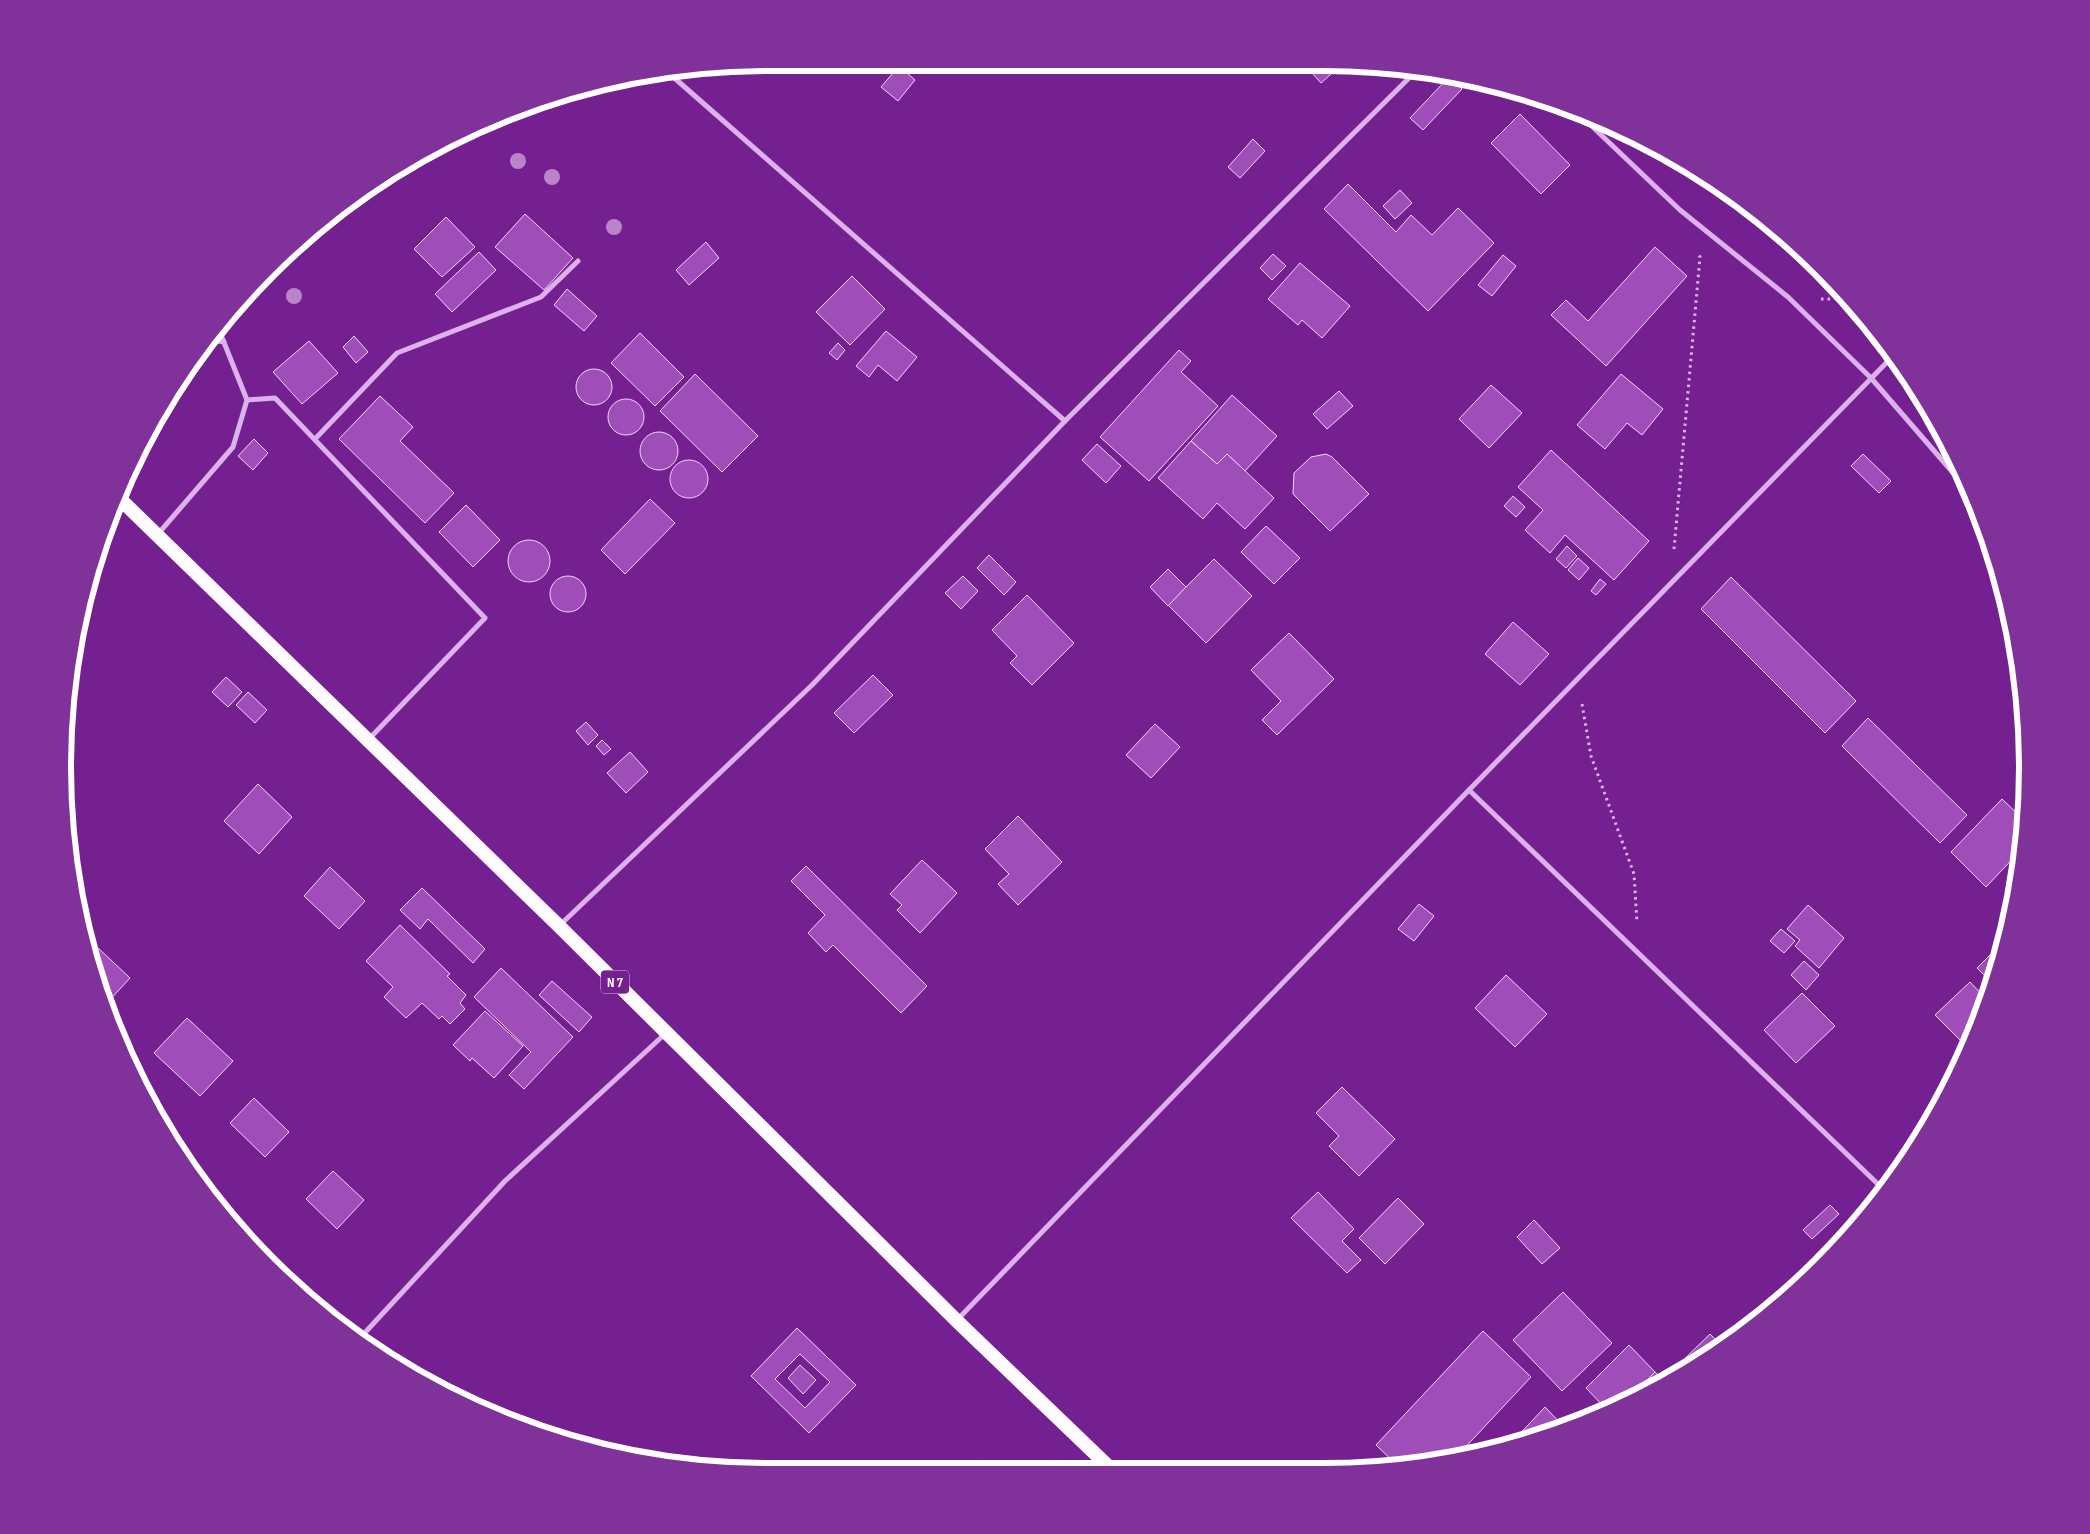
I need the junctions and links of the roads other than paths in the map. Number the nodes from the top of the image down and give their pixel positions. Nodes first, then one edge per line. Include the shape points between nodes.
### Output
1 (674, 77) edge
2 (1410, 77) edge
3 (1590, 125) edge
4 (578, 261) dead end
5 (221, 335) edge
6 (217, 341) edge
7 (224, 342) junction
8 (1888, 361) edge
9 (1871, 378) junction
10 (247, 400) junction
11 (1065, 421) junction
12 (315, 439) junction
13 (1953, 473) edge
14 (123, 502) edge
15 (156, 535) junction
16 (369, 740) junction
17 (1469, 790) junction
18 (559, 926) junction
19 (666, 1033) junction
20 (1879, 1186) edge
21 (957, 1321) junction
22 (364, 1334) edge
23 (1105, 1463) edge

1 - 11 street
2 - 11 street
3 - 9 street via 1680,210 1788,297
4 - 12 street via 540,297 397,353
5 - 7 street
6 - 7 street
7 - 10 street
8 - 9 street
9 - 13 street
9 - 17 street
10 - 12 street via 276,398
10 - 15 street via 232,447
11 - 18 street via 812,684
12 - 16 street via 485,618
14 - 15 highway, N 7
15 - 16 highway, N 7
16 - 18 highway, N 7
17 - 20 street
17 - 21 street
18 - 19 highway, N 7
19 - 21 highway, N 7
19 - 22 street via 505,1181
21 - 23 highway, N 7

